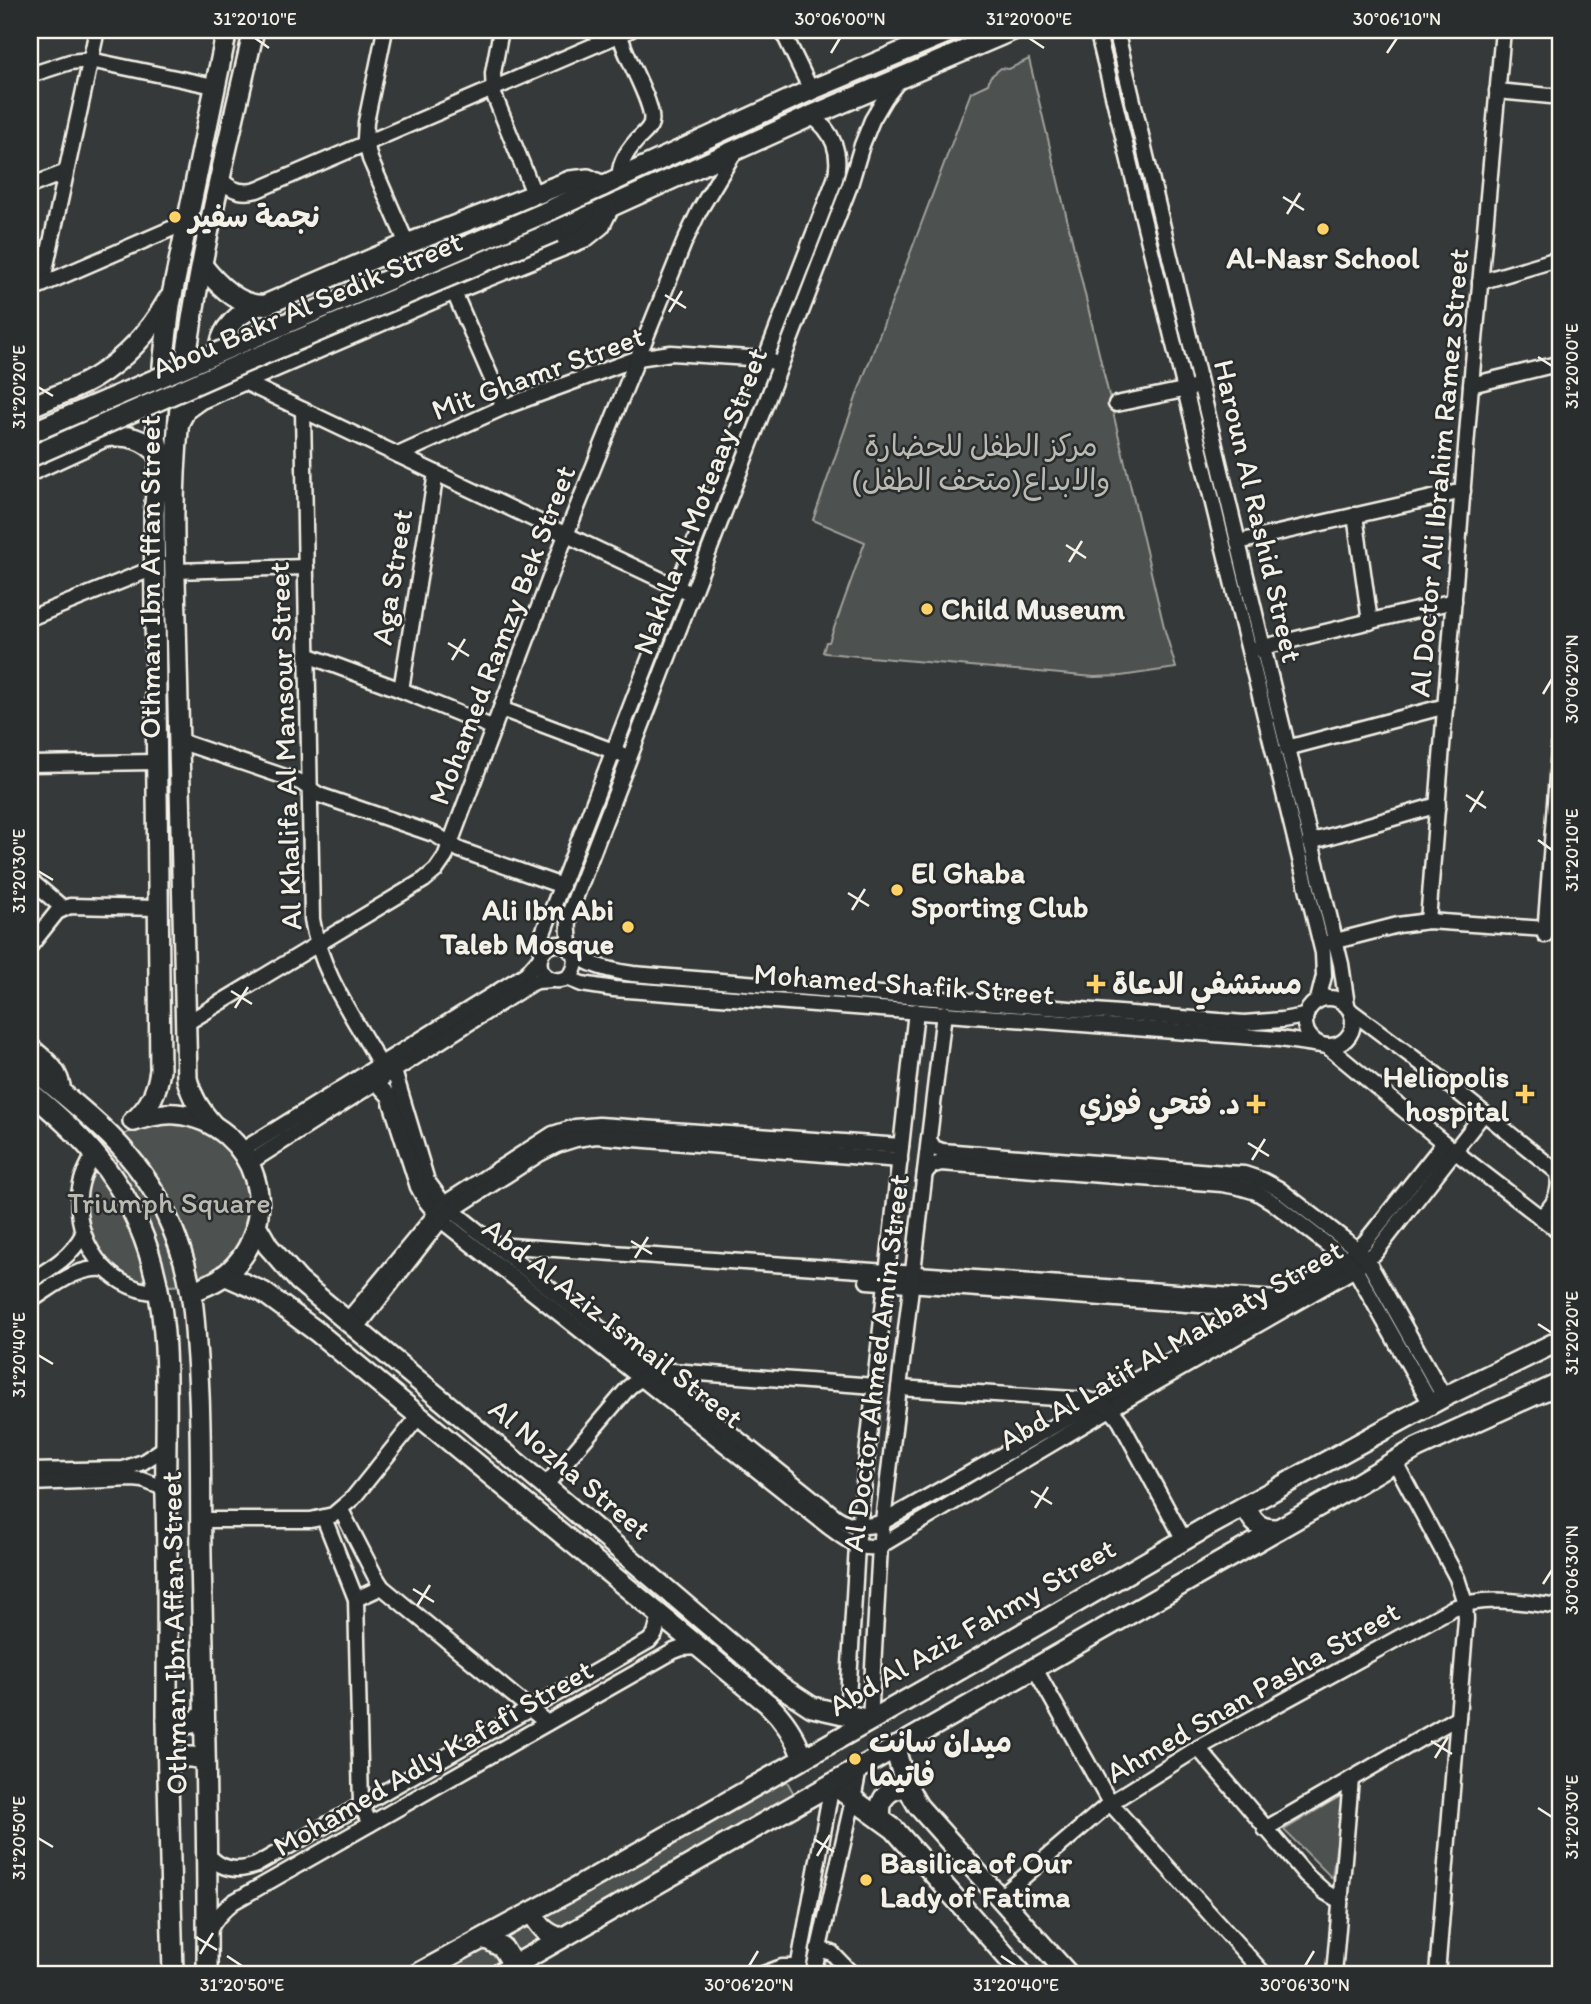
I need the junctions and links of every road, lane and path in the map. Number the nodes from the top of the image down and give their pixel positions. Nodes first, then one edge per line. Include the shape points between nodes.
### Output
1 (97, 30) edge
2 (226, 30) edge
3 (254, 30) edge
4 (385, 30) edge
5 (500, 30) edge
6 (782, 30) edge
7 (954, 30) edge
8 (1013, 30) edge
9 (1097, 30) edge
10 (1116, 30) edge
11 (1503, 30) edge
12 (623, 31) edge
13 (925, 37) edge
14 (90, 60) junction
15 (30, 75) edge
16 (901, 78) junction
17 (215, 86) junction
18 (493, 89) junction
19 (811, 90) junction
20 (1497, 91) junction
21 (1561, 97) edge
22 (811, 116) junction
23 (366, 144) junction
24 (735, 151) junction
25 (66, 172) junction
26 (221, 179) junction
27 (612, 182) junction
28 (30, 186) edge
29 (539, 204) junction
30 (608, 209) junction
31 (187, 222) junction
32 (408, 244) junction
33 (1561, 258) edge
34 (202, 265) junction
35 (1480, 282) junction
36 (36, 287) edge
37 (173, 290) junction
38 (453, 290) junction
39 (257, 306) junction
40 (638, 358) junction
41 (765, 359) junction
42 (1561, 363) edge
43 (781, 364) junction
44 (94, 378) junction
45 (242, 380) junction
46 (1471, 385) junction
47 (1201, 386) junction
48 (1185, 390) junction
49 (1116, 404) dead end
50 (30, 407) edge
51 (505, 407) junction
52 (303, 410) junction
53 (177, 425) junction
54 (30, 433) edge
55 (104, 437) junction
56 (398, 455) junction
57 (160, 456) junction
58 (30, 457) edge
59 (30, 471) edge
60 (436, 473) junction
61 (1463, 491) junction
62 (1355, 515) junction
63 (566, 535) junction
64 (1238, 542) junction
65 (306, 567) junction
66 (154, 568) junction
67 (175, 570) junction
68 (677, 587) junction
69 (692, 594) junction
70 (1454, 601) junction
71 (30, 618) edge
72 (1370, 622) junction
73 (1263, 647) junction
74 (1247, 651) junction
75 (307, 655) junction
76 (401, 690) junction
77 (1446, 706) junction
78 (501, 709) junction
79 (1561, 723) edge
80 (494, 728) junction
81 (179, 741) junction
82 (1287, 748) junction
83 (613, 751) junction
84 (629, 757) junction
85 (156, 762) junction
86 (30, 764) edge
87 (310, 789) junction
88 (1437, 806) junction
89 (1310, 842) junction
90 (450, 844) junction
91 (30, 880) edge
92 (562, 886) junction
93 (63, 908) junction
94 (158, 908) junction
95 (1428, 921) junction
96 (1561, 930) edge
97 (1546, 932) junction
98 (1561, 939) edge
99 (318, 945) junction
100 (30, 946) edge
101 (1329, 947) junction
102 (573, 953) junction
103 (542, 954) junction
104 (593, 964) junction
105 (567, 978) junction
106 (528, 979) junction
107 (552, 980) junction
108 (588, 985) junction
109 (1318, 1000) junction
110 (1349, 1008) junction
111 (916, 1011) junction
112 (944, 1013) junction
113 (1305, 1016) junction
114 (185, 1029) junction
115 (1324, 1046) junction
116 (30, 1048) edge
117 (30, 1067) edge
118 (387, 1068) junction
119 (160, 1070) junction
120 (376, 1082) junction
121 (30, 1092) edge
122 (56, 1101) junction
123 (30, 1109) edge
124 (1483, 1113) junction
125 (134, 1121) junction
126 (213, 1125) junction
127 (111, 1135) junction
128 (929, 1140) junction
129 (1449, 1147) junction
130 (95, 1152) junction
131 (901, 1153) junction
132 (245, 1157) junction
133 (925, 1173) junction
134 (1560, 1174) edge
135 (443, 1212) junction
136 (1540, 1217) junction
137 (256, 1226) junction
138 (1561, 1233) edge
139 (83, 1234) junction
140 (501, 1249) junction
141 (1357, 1260) junction
142 (105, 1269) junction
143 (224, 1275) junction
144 (887, 1277) junction
145 (912, 1279) junction
146 (30, 1281) edge
147 (191, 1292) junction
148 (160, 1293) junction
149 (1280, 1300) junction
150 (30, 1301) edge
151 (1214, 1306) junction
152 (1264, 1315) junction
153 (351, 1325) junction
154 (1222, 1332) junction
155 (1561, 1340) edge
156 (648, 1375) junction
157 (1561, 1383) edge
158 (875, 1386) junction
159 (899, 1388) junction
160 (1437, 1401) junction
161 (1097, 1402) junction
162 (1110, 1409) junction
163 (419, 1416) junction
164 (166, 1447) junction
165 (1394, 1460) junction
166 (30, 1471) edge
167 (30, 1483) edge
168 (545, 1486) junction
169 (166, 1489) junction
170 (1247, 1505) junction
171 (341, 1510) junction
172 (324, 1518) junction
173 (200, 1520) junction
174 (883, 1522) junction
175 (859, 1526) junction
176 (1205, 1528) junction
177 (1278, 1529) junction
178 (1184, 1540) junction
179 (857, 1546) junction
180 (880, 1546) junction
181 (1229, 1556) junction
182 (382, 1587) junction
183 (356, 1599) junction
184 (1465, 1603) junction
185 (1561, 1607) edge
186 (660, 1615) junction
187 (698, 1647) junction
188 (1034, 1667) junction
189 (812, 1707) junction
190 (530, 1709) junction
191 (204, 1714) junction
192 (847, 1716) junction
193 (1458, 1717) junction
194 (167, 1719) junction
195 (870, 1720) junction
196 (547, 1723) junction
197 (793, 1733) junction
198 (895, 1747) junction
199 (1198, 1748) junction
200 (803, 1758) junction
201 (205, 1761) junction
202 (168, 1767) junction
203 (859, 1769) junction
204 (1351, 1779) junction
205 (832, 1784) junction
206 (907, 1788) junction
207 (853, 1800) junction
208 (1110, 1803) junction
209 (361, 1805) junction
210 (881, 1818) junction
211 (370, 1824) junction
212 (1265, 1829) junction
213 (206, 1853) junction
214 (999, 1898) junction
215 (1340, 1901) junction
216 (532, 1912) junction
217 (207, 1936) junction
218 (485, 1938) junction
219 (561, 1938) junction
220 (818, 1949) junction
221 (506, 1970) edge
222 (797, 1970) edge
223 (173, 1974) edge
224 (207, 1974) edge
225 (417, 1974) edge
226 (763, 1974) edge
227 (813, 1974) edge
228 (852, 1974) edge
229 (1022, 1974) edge
230 (1068, 1974) edge
231 (1264, 1974) edge
232 (1334, 1974) edge
233 (1437, 1974) edge

1 - 14 street
2 - 17 main road, Othman Ibn Affan Street
3 - 26 main road, Othman Ibn Affan Street
4 - 23 street via 366,122
5 - 18 street
6 - 19 street
7 - 13 main road, Abou Bakr Al Sedik Street
8 - 16 main road, Abou Bakr Al Sedik Street
9 - 48 street, Haroun Al Rashid Street
10 - 47 street, Haroun Al Rashid Street
11 - 20 street, Al Doctor Ali Ibrahim Ramez Street
12 - 18 street
12 - 27 street via 622,44 652,115 648,129
13 - 19 main road, Abou Bakr Al Sedik Street
14 - 15 street
14 - 17 street
14 - 25 street
16 - 22 main road, Abou Bakr Al Sedik Street
16 - 43 street, Nakhla Al Moteaay Street via 867,132
17 - 31 main road, Othman Ibn Affan Street
18 - 23 street
18 - 29 street
19 - 27 main road, Abou Bakr Al Sedik Street
20 - 21 street
20 - 35 street, Al Doctor Ali Ibrahim Ramez Street
22 - 24 main road, Abou Bakr Al Sedik Street
22 - 41 street, Nakhla Al Moteaay Street via 833,141 838,157 836,174
23 - 26 street via 253,191 237,191
23 - 32 street
24 - 30 main road, Abou Bakr Al Sedik Street
24 - 40 street, Mohamed Ramzy Bek Street via 699,211
25 - 28 street
25 - 36 street
26 - 34 main road, Othman Ibn Affan Street
27 - 29 main road, Abou Bakr Al Sedik Street
29 - 32 main road, Abou Bakr Al Sedik Street
29 - 54 main road, Abou Bakr Al Sedik Street, bridge
30 - 38 main road, Abou Bakr Al Sedik Street via 590,235
30 - 58 main road, Abou Bakr Al Sedik Street, bridge
31 - 36 street
31 - 37 main road, Othman Ibn Affan Street
32 - 39 main road, Abou Bakr Al Sedik Street
33 - 35 street
34 - 39 main road, Abou Bakr Al Sedik Street via 223,287
34 - 53 main road, Othman Ibn Affan Street
35 - 46 street, Al Doctor Ali Ibrahim Ramez Street
37 - 44 main road, Abou Bakr Al Sedik Street via 140,340
37 - 57 main road, Othman Ibn Affan Street via 157,423
38 - 45 main road, Abou Bakr Al Sedik Street
38 - 51 street
39 - 45 main road via 233,321 220,345 225,366
40 - 41 street, Mit Ghamr Street via 671,353
40 - 51 street, Mit Ghamr Street
40 - 63 street, Mohamed Ramzy Bek Street
41 - 43 street, Mit Ghamr Street
41 - 68 street, Nakhla Al Moteaay Street
42 - 46 street
43 - 69 street, Nakhla Al Moteaay Street
44 - 50 main road, Abou Bakr Al Sedik Street
44 - 55 main road via 111,387 120,403 116,427
45 - 52 street
45 - 53 main road, Abou Bakr Al Sedik Street via 190,405
46 - 61 street, Al Doctor Ali Ibrahim Ramez Street
47 - 48 street
47 - 64 street, Haroun Al Rashid Street
48 - 49 street
48 - 74 street, Haroun Al Rashid Street
51 - 56 street, Mit Ghamr Street
52 - 56 street
52 - 65 street, Al Khalifa Al Mansour Street
53 - 67 main road, Othman Ibn Affan Street
55 - 57 main road via 132,437
55 - 59 main road
56 - 60 street
57 - 66 main road, Othman Ibn Affan Street
60 - 63 street
60 - 76 street, Aga Street
61 - 62 street
61 - 70 street, Al Doctor Ali Ibrahim Ramez Street
62 - 64 street
62 - 72 street
63 - 68 street
63 - 78 street, Mohamed Ramzy Bek Street
64 - 73 street, Haroun Al Rashid Street
65 - 67 street
65 - 75 street, Al Khalifa Al Mansour Street
66 - 71 street
66 - 85 main road, Othman Ibn Affan Street
67 - 81 main road, Othman Ibn Affan Street
68 - 69 street
68 - 83 street, Nakhla Al Moteaay Street
69 - 84 street, Nakhla Al Moteaay Street
70 - 72 street
70 - 77 street, Al Doctor Ali Ibrahim Ramez Street
72 - 73 street
73 - 74 street
73 - 82 street, Haroun Al Rashid Street
74 - 101 street, Haroun Al Rashid Street
75 - 76 street
75 - 87 street, Al Khalifa Al Mansour Street
76 - 80 street
77 - 82 street
77 - 88 street, Al Doctor Ali Ibrahim Ramez Street
78 - 80 street, Mohamed Ramzy Bek Street
78 - 83 street
79 - 97 street
80 - 90 street, Mohamed Ramzy Bek Street
81 - 87 street
81 - 114 main road, Othman Ibn Affan Street
82 - 89 street, Haroun Al Rashid Street
83 - 84 street
83 - 92 street, Nakhla Al Moteaay Street
84 - 102 street, Nakhla Al Moteaay Street via 571,909 568,937
85 - 86 street
85 - 94 main road, Othman Ibn Affan Street
87 - 90 street
87 - 99 street, Al Khalifa Al Mansour Street via 312,919
88 - 89 street
88 - 95 street, Al Doctor Ali Ibrahim Ramez Street
89 - 101 street, Haroun Al Rashid Street
90 - 92 street
90 - 99 street, Mohamed Ramzy Bek Street via 436,870 424,880
91 - 93 street
92 - 103 street, Nakhla Al Moteaay Street via 542,939
93 - 94 street
93 - 100 street
94 - 119 main road, Othman Ibn Affan Street
95 - 97 street
95 - 101 street via 1398,925
96 - 97 street
97 - 98 street
97 - 101 street via 1425,931
99 - 114 street, Mohamed Ramzy Bek Street
99 - 118 street, Al Khalifa Al Mansour Street via 326,967
101 - 109 street, Haroun Al Rashid Street
101 - 110 street, Haroun Al Rashid Street via 1344,980
102 - 103 street via 558,944
102 - 104 street, Mohamed Shafik Street
102 - 105 street via 574,970
103 - 106 street
103 - 107 street via 541,970
104 - 108 street via 587,974
104 - 113 street, Mohamed Shafik Street via 633,974 1244,1023
105 - 107 street
105 - 108 street, Mohamed Shafik Street
106 - 107 street
106 - 118 street
108 - 111 street, Mohamed Shafik Street
109 - 110 street via 1334,998
109 - 113 street
110 - 115 street via 1351,1033 1343,1041
110 - 124 street
111 - 112 street, Mohamed Shafik Street
111 - 131 street, Al Doctor Ahmed Amin Street
112 - 115 street, Mohamed Shafik Street
112 - 128 street, Al Doctor Ahmed Amin Street
113 - 115 street via 1307,1034
114 - 119 main road via 175,1071 167,1074
114 - 126 main road, Othman Ibn Affan Street via 187,1079 192,1096
115 - 129 street
116 - 122 main road via 53,1067 61,1084
117 - 122 main road
118 - 120 street
118 - 132 street
118 - 135 street, Abd Al Aziz Ismail Street via 427,1181
119 - 125 main road, Othman Ibn Affan Street via 153,1099
120 - 132 street
120 - 135 street, Abd Al Aziz Ismail Street via 389,1096 418,1186
121 - 122 main road
122 - 123 main road via 41,1111
122 - 127 main road via 87,1112
122 - 130 main road
124 - 129 street, Abd Al Latif Al Makbaty Street
124 - 134 street
125 - 126 main road via 174,1114
125 - 127 main road
126 - 132 main road
127 - 147 main road via 165,1211
128 - 133 street, Al Doctor Ahmed Amin Street
128 - 141 street via 943,1151 1244,1174 1279,1189
129 - 136 street
129 - 141 street, Abd Al Latif Al Makbaty Street via 1375,1253
130 - 139 street via 80,1197
130 - 148 main road via 118,1184 139,1227
131 - 135 street via 599,1125 575,1127 533,1145
131 - 144 street, Al Doctor Ahmed Amin Street
132 - 137 main road via 258,1193
133 - 141 street via 941,1163 1239,1186 1256,1192
133 - 145 street, Al Doctor Ahmed Amin Street
134 - 136 street via 1557,1198
135 - 140 street, Abd Al Aziz Ismail Street
135 - 153 street
135 - 156 street, Abd Al Aziz Ismail Street
136 - 138 street
137 - 143 main road via 239,1261
137 - 153 main road, Al Nozha Street via 283,1264
139 - 142 street
139 - 146 street via 68,1255
140 - 144 street
140 - 156 street, Abd Al Aziz Ismail Street
141 - 149 street, Abd Al Latif Al Makbaty Street
141 - 152 street, Abd Al Latif Al Makbaty Street
141 - 160 street
142 - 148 street via 138,1289
142 - 150 street via 79,1272
143 - 147 main road
143 - 163 main road, Al Nozha Street via 281,1304
144 - 145 street
144 - 158 street, Al Doctor Ahmed Amin Street
145 - 149 street
145 - 151 street
145 - 159 street, Al Doctor Ahmed Amin Street
147 - 173 main road, Othman Ibn Affan Street via 200,1399
148 - 164 main road, Othman Ibn Affan Street
149 - 152 street, Abd Al Latif Al Makbaty Street
151 - 152 street
151 - 154 street via 1221,1315
152 - 154 street, Abd Al Latif Al Makbaty Street
152 - 162 street, Abd Al Latif Al Makbaty Street
153 - 168 main road, Al Nozha Street
154 - 161 street, Abd Al Latif Al Makbaty Street
155 - 160 main road, Abd Al Aziz Fahmy Street
156 - 158 street via 672,1371
156 - 168 street via 629,1387
156 - 175 street, Abd Al Aziz Ismail Street via 836,1517
156 - 179 street, Abd Al Aziz Ismail Street
157 - 165 main road
158 - 175 street, Al Doctor Ahmed Amin Street
159 - 161 street
159 - 174 street, Al Doctor Ahmed Amin Street
160 - 170 main road, Abd Al Aziz Fahmy Street
161 - 162 street
161 - 174 street, Abd Al Latif Al Makbaty Street
162 - 178 street
162 - 180 street, Abd Al Latif Al Makbaty Street
163 - 171 street
163 - 186 main road, Al Nozha Street
164 - 166 street via 123,1469
164 - 169 main road, Othman Ibn Affan Street
165 - 177 main road
165 - 184 street via 1457,1578
167 - 169 street via 134,1479
168 - 189 main road, Al Nozha Street via 780,1686
169 - 194 main road, Othman Ibn Affan Street
170 - 176 main road, Abd Al Aziz Fahmy Street
170 - 177 main road via 1260,1527
171 - 172 street
171 - 182 street
172 - 173 street
172 - 183 street
173 - 191 main road, Othman Ibn Affan Street
174 - 175 street
174 - 180 street, Al Doctor Ahmed Amin Street
175 - 179 street, Al Doctor Ahmed Amin Street
176 - 178 main road, Abd Al Aziz Fahmy Street
176 - 181 main road via 1224,1536
177 - 181 main road
178 - 195 main road, Abd Al Aziz Fahmy Street
179 - 180 street
179 - 192 street, Al Doctor Ahmed Amin Street
180 - 195 street, Al Doctor Ahmed Amin Street
181 - 188 main road
182 - 183 street
182 - 190 street
183 - 209 street
184 - 185 street, Ahmed Snan Pasha Street via 1493,1600
184 - 193 street
184 - 199 street, Ahmed Snan Pasha Street
186 - 187 main road, Al Nozha Street
186 - 190 street, Mohamed Adly Kafafi Street via 649,1641
187 - 196 street, Mohamed Adly Kafafi Street via 674,1651
187 - 197 main road, Al Nozha Street via 776,1712
188 - 198 main road
188 - 208 street
189 - 192 main road, Al Nozha Street
189 - 197 main road via 808,1721
190 - 196 street
190 - 209 street, Mohamed Adly Kafafi Street
191 - 194 main road via 190,1724
191 - 201 main road, Othman Ibn Affan Street
192 - 195 main road, Al Nozha Street
193 - 204 street
193 - 233 street
194 - 202 main road, Othman Ibn Affan Street
195 - 200 main road, Abd Al Aziz Fahmy Street
196 - 211 street, Mohamed Adly Kafafi Street
197 - 200 main road, Al Nozha Street
198 - 203 main road
198 - 206 main road
199 - 208 street, Ahmed Snan Pasha Street
199 - 212 street
200 - 216 main road, Abd Al Aziz Fahmy Street
201 - 202 main road via 183,1757
201 - 213 main road, Othman Ibn Affan Street
202 - 223 main road, Othman Ibn Affan Street
203 - 205 main road
203 - 207 street
204 - 212 street
204 - 215 street
205 - 207 main road
205 - 219 main road
205 - 222 street
206 - 210 main road via 891,1790 885,1796
206 - 214 main road via 930,1822
207 - 210 main road
207 - 220 street
208 - 214 street, Ahmed Snan Pasha Street
208 - 231 street
209 - 211 street
209 - 213 street, Mohamed Adly Kafafi Street via 245,1869 223,1867
210 - 229 main road
211 - 217 street, Mohamed Adly Kafafi Street via 233,1902 217,1917
212 - 215 street via 1306,1875
213 - 217 main road, Othman Ibn Affan Street
214 - 230 main road
215 - 232 street
216 - 218 main road, Abd Al Aziz Fahmy Street
216 - 219 main road via 543,1930
217 - 224 main road, Othman Ibn Affan Street
218 - 221 main road via 503,1948
218 - 225 main road, Abd Al Aziz Fahmy Street
219 - 221 main road
220 - 227 street
220 - 228 street via 832,1953
222 - 226 street via 782,1967

